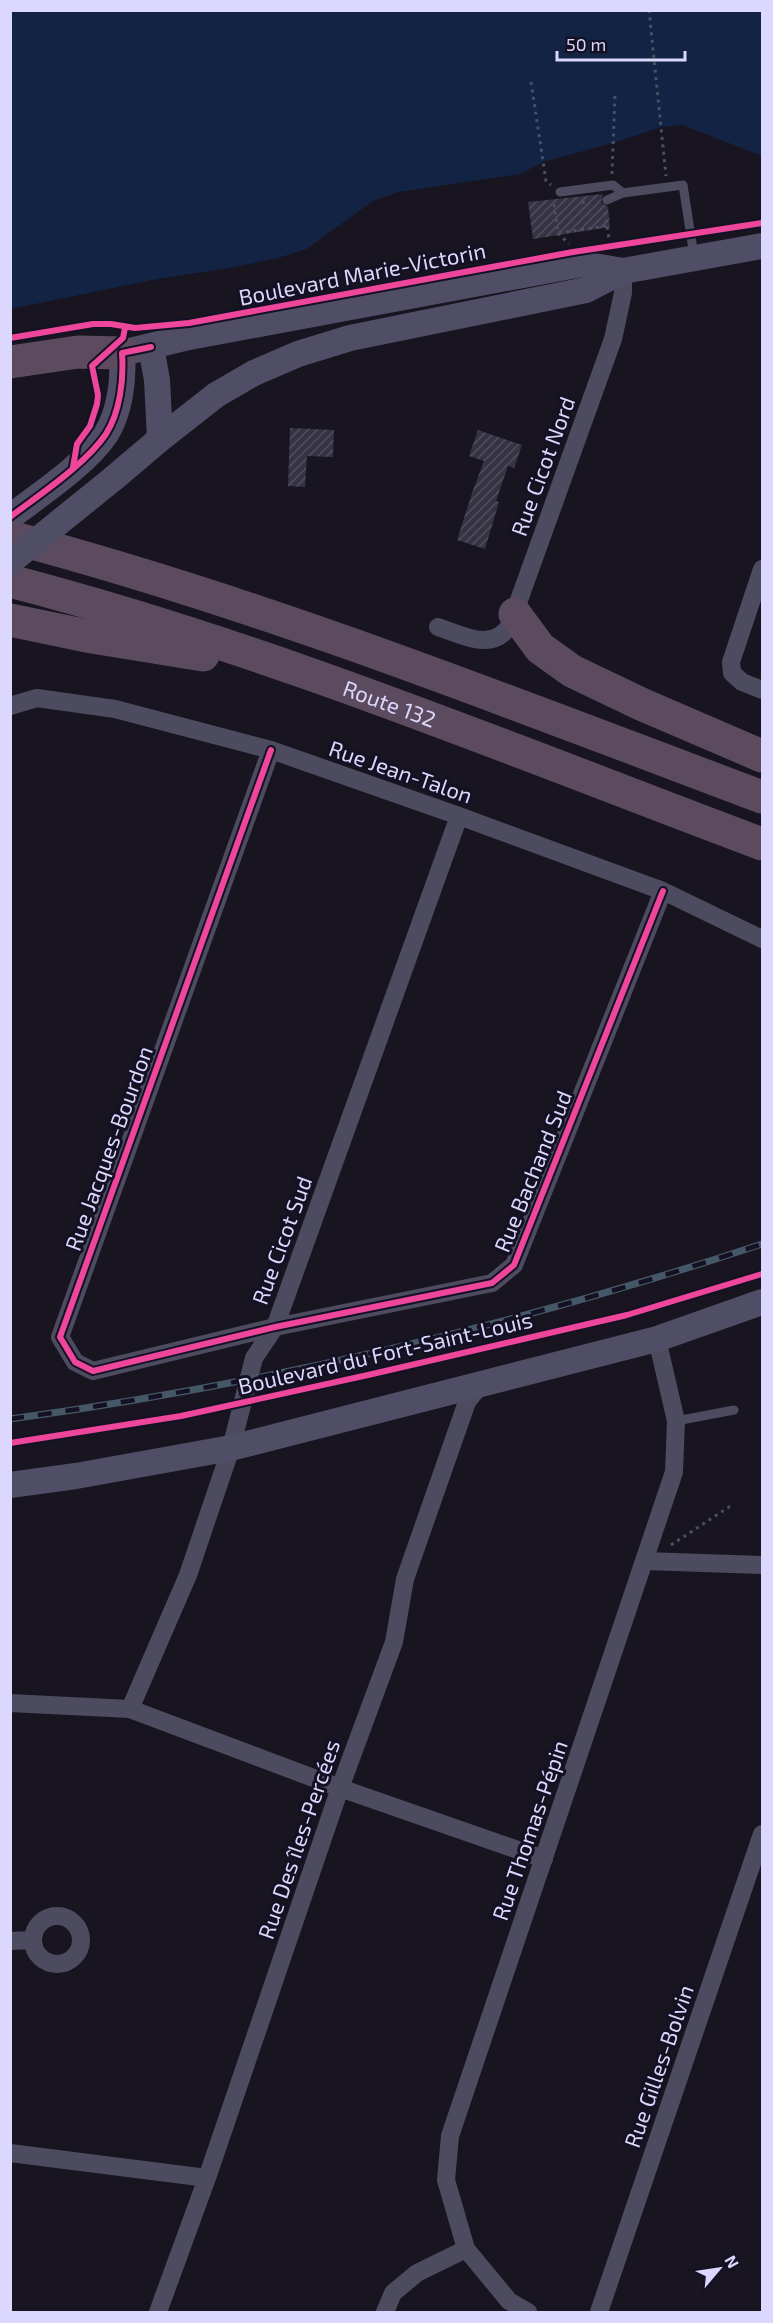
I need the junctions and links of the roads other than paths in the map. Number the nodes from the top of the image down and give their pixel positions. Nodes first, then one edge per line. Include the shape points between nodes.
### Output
1 (623, 193) junction
2 (557, 198) road end
3 (606, 203) road end
4 (762, 246) edge
5 (694, 258) junction
6 (623, 271) junction
7 (137, 350) junction
8 (10, 362) edge
9 (160, 439) junction
10 (10, 517) edge
11 (10, 537) edge
12 (10, 562) edge
13 (762, 569) edge
14 (10, 581) edge
15 (515, 614) junction
16 (10, 620) edge
17 (438, 627) dead end
18 (303, 671) junction
19 (762, 690) edge
20 (10, 706) edge
21 (271, 750) junction
22 (762, 756) edge
23 (762, 797) edge
24 (459, 816) junction
25 (762, 844) edge
26 (663, 891) junction
27 (762, 939) edge
28 (762, 1302) edge
29 (274, 1327) junction
30 (657, 1339) junction
31 (483, 1382) junction
32 (734, 1410) dead end
33 (676, 1421) junction
34 (231, 1448) junction
35 (10, 1485) edge
36 (645, 1561) junction
37 (762, 1565) edge
38 (10, 1703) edge
39 (130, 1709) junction
40 (340, 1788) junction
41 (762, 1834) edge
42 (544, 1859) junction
43 (33, 1940) dead end
44 (10, 1941) edge
45 (10, 2153) edge
46 (207, 2178) junction
47 (466, 2249) junction
48 (158, 2313) edge
49 (385, 2313) edge
50 (528, 2313) edge
51 (599, 2313) edge

1 - 2 lane via 613,185
1 - 3 lane
1 - 5 lane via 683,185
4 - 5 street, Boulevard Marie-Victorin
5 - 6 street, Boulevard Marie-Victorin
6 - 7 street, Boulevard Marie-Victorin via 582,264
6 - 9 street, Boulevard Marie-Victorin via 586,290 360,336 298,354 232,384
6 - 15 street, Rue Cicot Nord via 623,292 613,339
7 - 8 highway via 78,352
7 - 9 street via 157,380
7 - 10 street via 122,381 109,428 97,445
9 - 12 street, Boulevard Marie-Victorin, bridge
11 - 23 highway, Route 132 via 279,617
13 - 19 street via 731,662 732,672 742,682
14 - 18 highway, Route 132 via 154,622
15 - 17 street, Rue Cicot Nord via 507,630 492,640 477,640
15 - 22 highway via 540,648 572,671
16 - 18 highway
18 - 25 highway, Route 132
20 - 21 street, Rue Jean-Talon via 37,698 116,709
21 - 24 street, Rue Jean-Talon
21 - 29 street, Rue Jacques-Bourdon via 60,1337 75,1362 93,1371
24 - 26 street, Rue Jean-Talon
24 - 29 street, Rue Cicot Sud
26 - 27 street, Rue Jean-Talon
26 - 29 street, Rue Bachand Sud via 514,1265 492,1283
28 - 30 street
29 - 34 street, Rue Cicot Sud via 254,1358
30 - 31 street
30 - 33 street, Rue Thomas-Pépin
31 - 34 street
31 - 40 street, Rue Des îles-Percées via 467,1402 405,1579 394,1642
32 - 33 lane
33 - 36 street, Rue Thomas-Pépin via 674,1472
34 - 35 street
34 - 39 street, Rue Cicot Sud via 188,1575
36 - 37 street
36 - 42 street, Rue Thomas-Pépin
38 - 39 street
39 - 40 street
40 - 42 street
40 - 46 street, Rue Des îles-Percées
41 - 51 street, Rue Gilles-Bolvin
42 - 47 street, Rue Thomas-Pépin via 450,2136 446,2180
43 - 44 street
45 - 46 street
46 - 48 street, Rue Des îles-Percées
47 - 49 street via 417,2273 393,2293
47 - 50 street, Rue Thomas-Pépin via 509,2301

